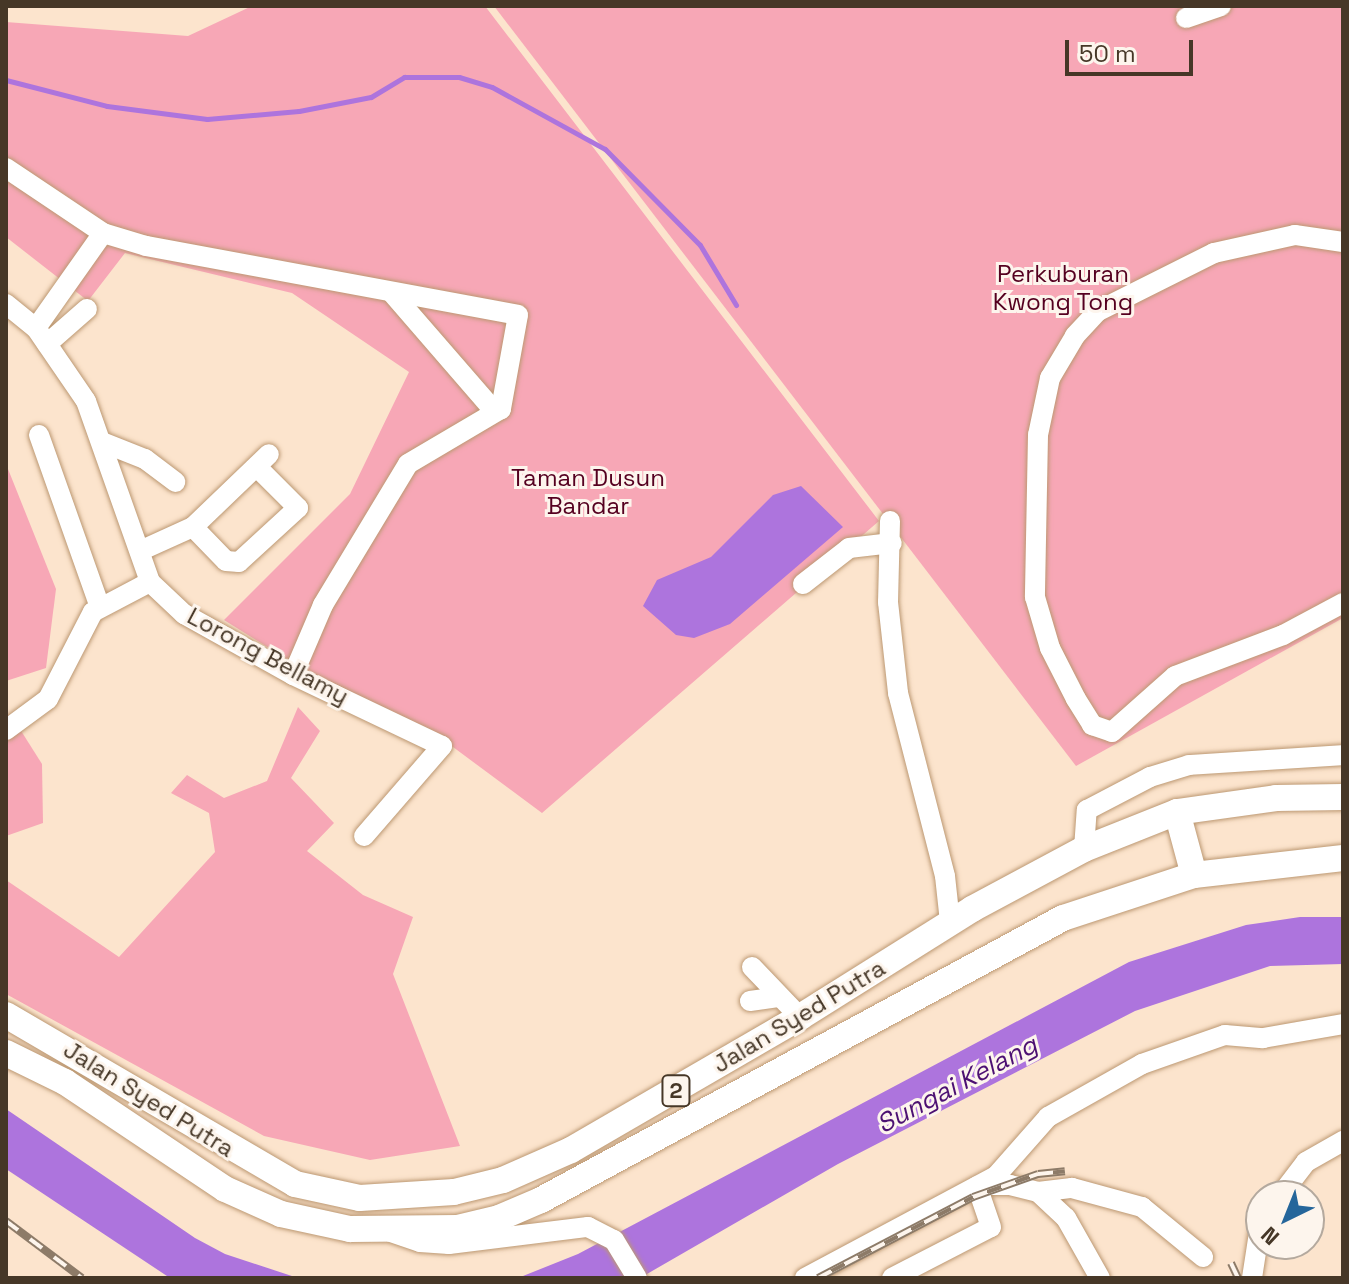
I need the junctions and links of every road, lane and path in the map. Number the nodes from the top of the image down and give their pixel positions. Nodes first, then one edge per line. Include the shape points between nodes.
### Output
1 (1221, 6) edge
2 (1186, 18) dead end
3 (6, 168) edge
4 (103, 233) junction
5 (1343, 242) edge
6 (392, 293) junction
7 (6, 304) edge
8 (87, 309) dead end
9 (42, 336) junction
10 (495, 412) junction
11 (39, 435) dead end
12 (102, 442) junction
13 (175, 482) dead end
14 (890, 521) dead end
15 (193, 527) junction
16 (892, 543) junction
17 (142, 550) junction
18 (150, 582) junction
19 (803, 584) dead end
20 (1343, 603) edge
21 (100, 607) junction
22 (293, 675) junction
23 (6, 730) edge
24 (1343, 755) edge
25 (1343, 797) edge
26 (1177, 812) junction
27 (364, 836) dead end
28 (1084, 849) junction
29 (1337, 862) edge
30 (1194, 875) junction
31 (961, 915) junction
32 (752, 967) dead end
33 (780, 997) junction
34 (750, 1001) dead end
35 (6, 1015) edge
36 (800, 1017) junction
37 (1343, 1024) edge
38 (6, 1053) edge
39 (1343, 1141) edge
40 (1286, 1180) edge
41 (977, 1186) junction
42 (1038, 1192) junction
43 (391, 1232) junction
44 (1203, 1257) dead end
45 (829, 1272) edge
46 (637, 1278) edge
47 (805, 1278) edge
48 (892, 1278) edge
49 (1100, 1278) edge

1 - 2 street
3 - 4 street
4 - 6 street
4 - 9 street
5 - 20 street via 1295,235 1214,253 1098,311 1075,336 1050,378 1038,435 1035,597 1050,648 1076,699 1092,725 1112,732 1175,676 1283,635
6 - 10 street
6 - 10 street via 518,315 501,409
7 - 9 street
8 - 9 street
9 - 12 street via 86,401
10 - 22 street via 408,464 323,605
11 - 21 street
12 - 13 street via 145,459
12 - 17 street
14 - 16 street
15 - 15 street via 226,561 239,562 298,508 264,462
15 - 17 street
16 - 19 street via 849,548
16 - 31 street via 888,602 898,693 945,876
17 - 18 street
18 - 21 street
18 - 22 street, Lorong Bellamy via 184,614
21 - 23 street via 87,619 65,675 48,699
22 - 27 street, Lorong Bellamy via 442,746
24 - 28 street via 1189,765 1150,777 1087,810
25 - 26 main road, Jalan Syed Putra / 2 via 1276,798
26 - 28 main road, Jalan Syed Putra / 2
26 - 30 main road
28 - 31 main road, Jalan Syed Putra / 2
29 - 30 main road, Jalan Syed Putra / 2
30 - 43 main road, Jalan Syed Putra / 2 via 1063,918 521,1209 478,1224
31 - 36 main road, Jalan Syed Putra / 2
32 - 33 street
33 - 34 street
33 - 36 street
35 - 36 main road, Jalan Syed Putra / 2 via 273,1175 337,1196 390,1199 454,1192 528,1169 610,1129
37 - 41 street via 1263,1038 1225,1035 1152,1059 1048,1117 996,1176
38 - 43 main road, Jalan Syed Putra / 2 via 65,1082 249,1201 313,1223
39 - 40 street
41 - 42 street via 1010,1185
41 - 45 street
41 - 48 street via 991,1227
42 - 44 street via 1072,1188 1142,1207
42 - 49 street via 1066,1218
43 - 46 street via 449,1244 567,1226 602,1230
45 - 47 street

